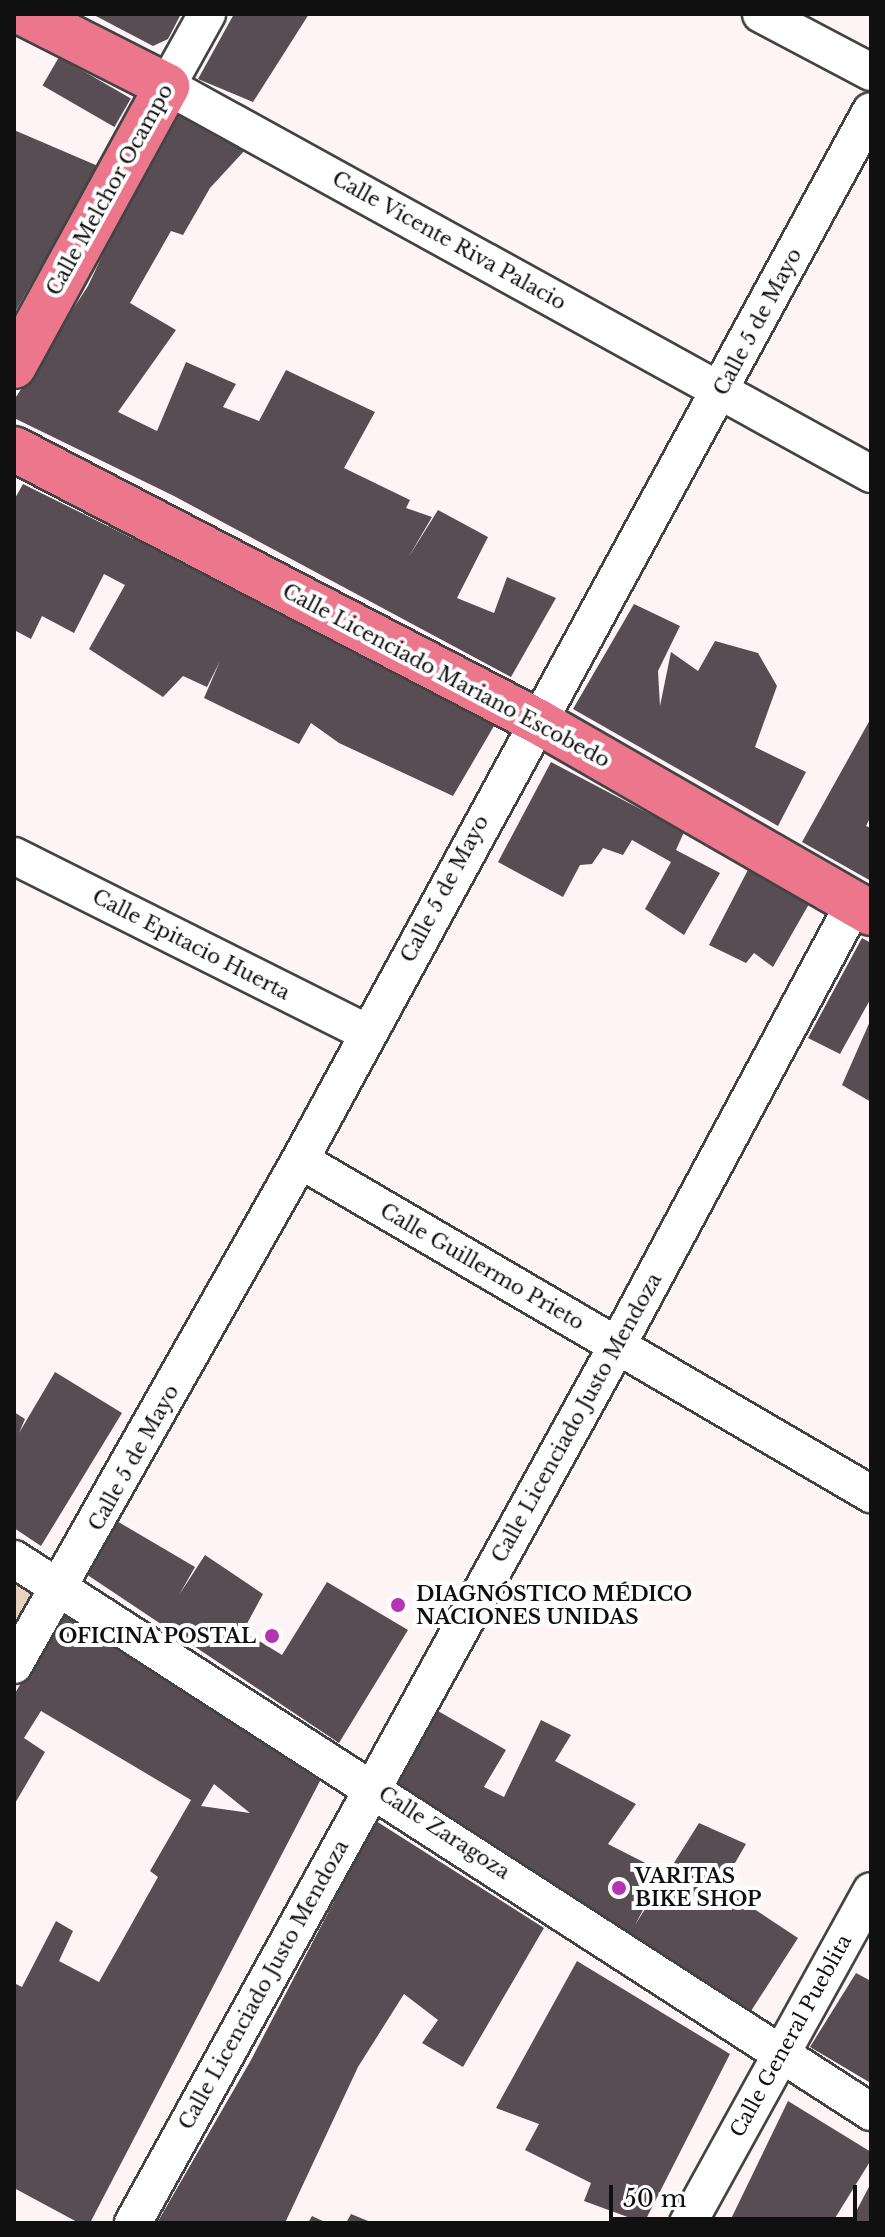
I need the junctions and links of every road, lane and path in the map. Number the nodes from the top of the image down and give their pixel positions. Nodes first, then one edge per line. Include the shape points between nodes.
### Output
1 (25, 14) edge
2 (207, 14) edge
3 (761, 14) edge
4 (871, 72) edge
5 (167, 86) junction
6 (871, 111) edge
7 (14, 366) edge
8 (721, 391) junction
9 (14, 449) edge
10 (871, 474) edge
11 (537, 721) junction
12 (14, 856) edge
13 (862, 908) edge
14 (367, 1033) junction
15 (300, 1160) junction
16 (617, 1346) junction
17 (871, 1494) edge
18 (14, 1559) edge
19 (61, 1589) junction
20 (14, 1665) edge
21 (374, 1787) junction
22 (871, 1891) edge
23 (781, 2054) junction
24 (871, 2112) edge
25 (133, 2223) edge
26 (688, 2223) edge

1 - 5 main road, Calle Vicente Riva Palacio
2 - 5 street, Calle Melchor Ocampo
3 - 4 street
5 - 7 main road, Calle Melchor Ocampo
5 - 8 street, Calle Vicente Riva Palacio
6 - 8 street, Calle 5 de Mayo
8 - 10 street, Calle Vicente Riva Palacio
8 - 11 street, Calle 5 de Mayo
9 - 11 main road, Calle Licenciado Mariano Escobedo
11 - 13 main road, Calle Licenciado Mariano Escobedo
11 - 14 street, Calle 5 de Mayo
12 - 14 street, Calle Epitacio Huerta
13 - 16 street, Calle Licenciado Justo Mendoza
14 - 15 street, Calle 5 de Mayo
15 - 16 street, Calle Guillermo Prieto
15 - 19 street, Calle 5 de Mayo
16 - 17 street, Calle Guillermo Prieto
16 - 21 street, Calle Licenciado Justo Mendoza
18 - 19 street, Calle Zaragoza
19 - 20 street, Calle 5 de Mayo
19 - 21 street, Calle Zaragoza
21 - 23 street, Calle Zaragoza
21 - 25 street, Calle Licenciado Justo Mendoza
22 - 23 street, Calle General Pueblita
23 - 24 street, Calle Zaragoza
23 - 26 street, Calle General Pueblita

